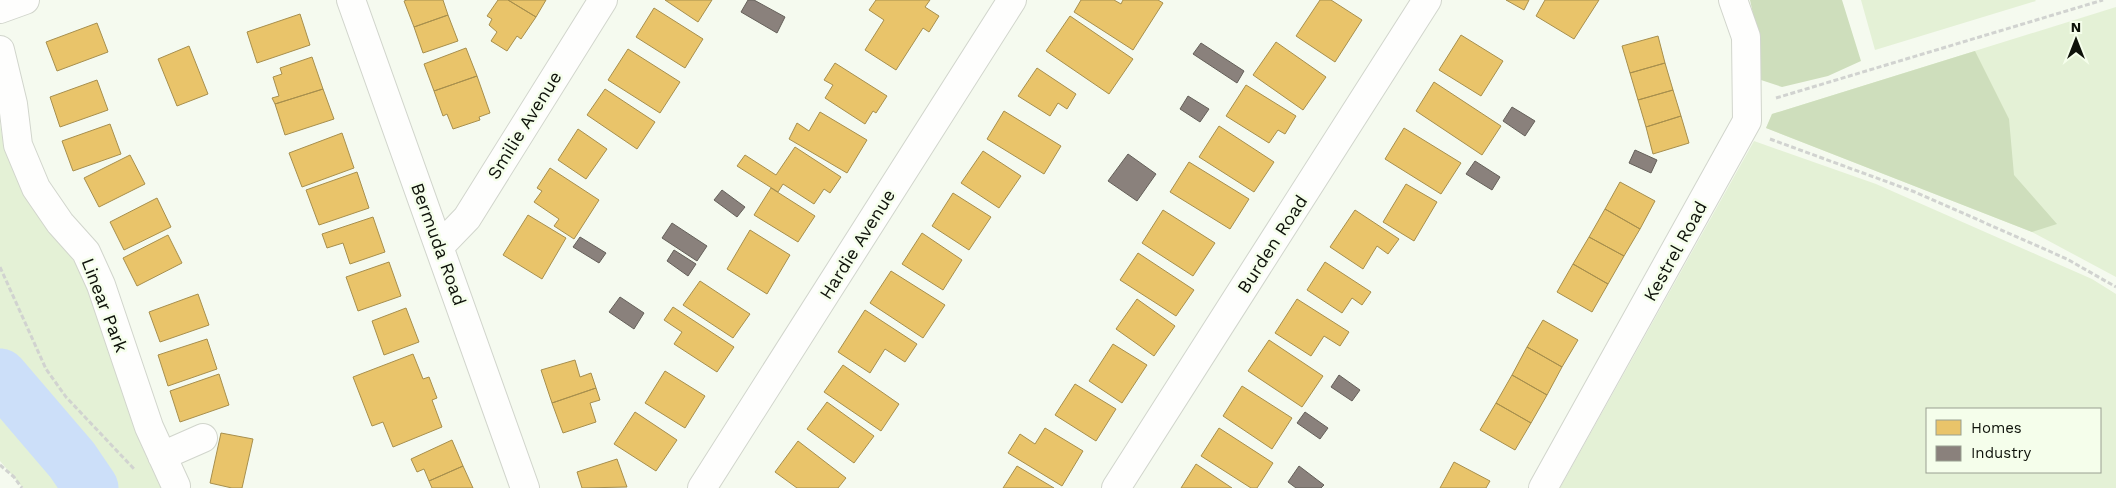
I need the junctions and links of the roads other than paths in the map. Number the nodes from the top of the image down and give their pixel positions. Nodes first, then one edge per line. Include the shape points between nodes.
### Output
1 (25, 0) edge
2 (351, 0) edge
3 (603, 0) edge
4 (1012, 0) edge
5 (1427, 0) edge
6 (1734, 0) edge
7 (0, 9) edge
8 (0, 50) edge
9 (440, 246) junction
10 (203, 438) dead end
11 (162, 456) junction
12 (176, 486) dead end
13 (525, 488) edge
14 (702, 488) edge
15 (1116, 488) edge
16 (1544, 488) edge

1 - 7 street
2 - 9 street, Bermuda Road
3 - 9 street, Smilie Avenue via 467,218
4 - 14 street, Hardie Avenue
5 - 15 street, Burden Road
6 - 16 street, Kestrel Road via 1746,37 1744,118
8 - 11 street, Linear Park via 18,145 36,188 60,223 86,252 101,285 149,427
9 - 13 street, Bermuda Road
10 - 11 street
11 - 12 street, Linear Park

